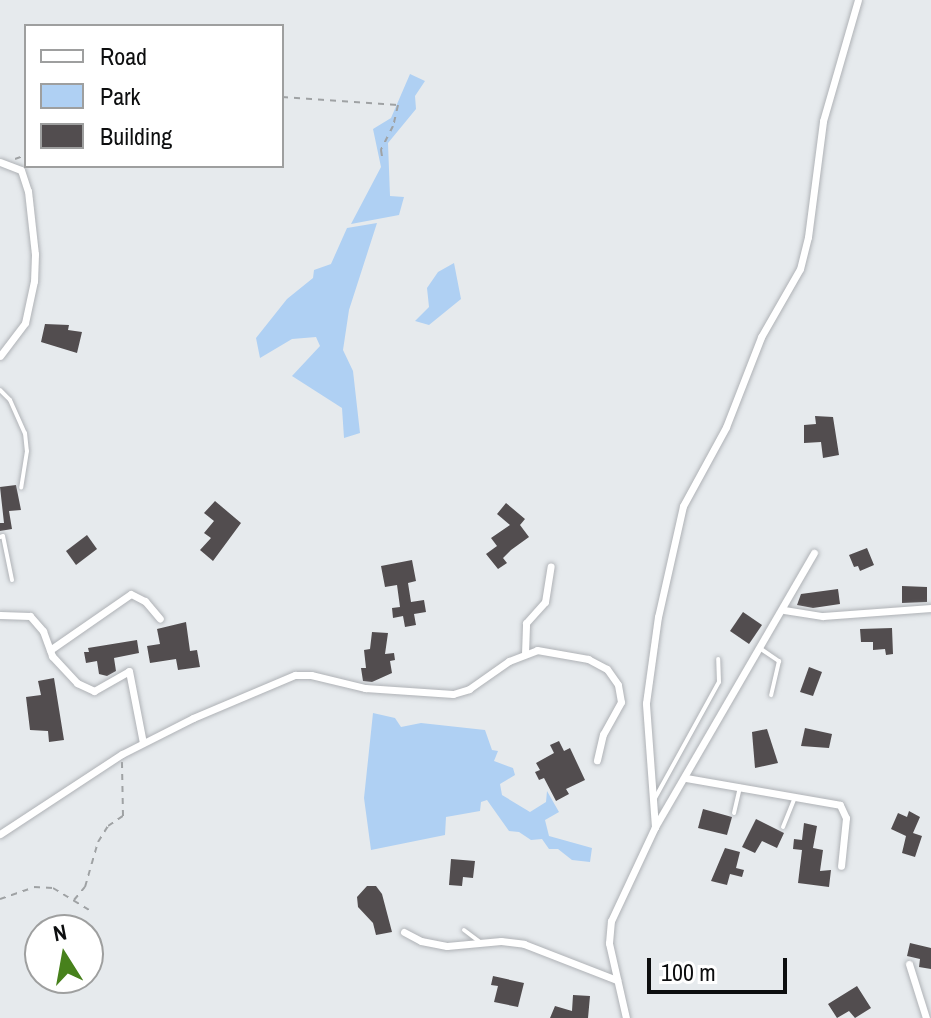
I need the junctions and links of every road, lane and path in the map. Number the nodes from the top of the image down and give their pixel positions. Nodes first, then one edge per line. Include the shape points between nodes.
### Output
1 (858, 0) edge
2 (284, 97) edge
3 (0, 162) edge
4 (383, 162) dead end
5 (0, 356) edge
6 (0, 390) edge
7 (21, 488) dead end
8 (0, 537) edge
9 (814, 553) dead end
10 (551, 566) dead end
11 (12, 580) dead end
12 (931, 608) edge
13 (784, 610) junction
14 (0, 615) edge
15 (160, 619) dead end
16 (761, 649) junction
17 (50, 650) junction
18 (525, 654) junction
19 (718, 659) dead end
20 (771, 695) dead end
21 (143, 743) junction
22 (122, 754) junction
23 (597, 760) dead end
24 (686, 778) junction
25 (740, 787) junction
26 (796, 796) junction
27 (652, 803) junction
28 (734, 813) dead end
29 (655, 827) junction
30 (783, 827) dead end
31 (0, 834) edge
32 (841, 866) dead end
33 (0, 899) edge
34 (74, 900) junction
35 (91, 911) dead end
36 (464, 930) dead end
37 (404, 932) dead end
38 (482, 943) junction
39 (909, 964) dead end
40 (617, 980) junction
41 (626, 1018) edge
42 (926, 1018) edge

1 - 27 street via 823,121 800,269 761,337 726,427 683,506 648,690
2 - 4 path via 398,105 381,150
3 - 5 street via 21,170 35,254 25,323
6 - 7 lane via 25,433
8 - 11 lane
9 - 13 street
10 - 18 street via 545,602 526,623
12 - 13 street via 823,616
13 - 16 street
14 - 17 street via 30,616
15 - 17 street via 131,594
16 - 20 lane via 779,661
16 - 24 street
17 - 21 street via 77,683 94,691 129,671
18 - 21 street via 453,694 365,688 295,675
18 - 23 street via 537,650 588,659 607,669 618,685 621,702 603,734
19 - 27 lane via 719,682
21 - 22 street
22 - 31 street
22 - 34 path via 123,816 98,842 85,887
24 - 25 street
24 - 29 street
25 - 26 street
25 - 28 lane
26 - 30 lane
26 - 32 street via 843,808
27 - 29 street
29 - 40 street via 611,921 609,943
33 - 34 path via 34,887 53,888
34 - 35 path
36 - 38 lane
37 - 38 street via 447,946
38 - 40 street via 524,944
39 - 42 street
40 - 41 street

